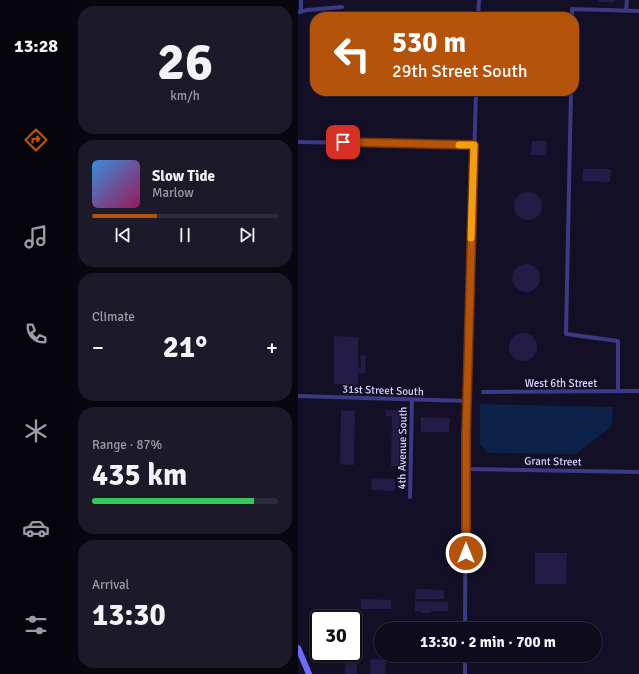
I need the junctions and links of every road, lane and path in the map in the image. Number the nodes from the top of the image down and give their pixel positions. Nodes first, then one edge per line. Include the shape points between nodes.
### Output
1 (301, 0) edge
2 (479, 0) edge
3 (627, 0) edge
4 (342, 7) dead end
5 (626, 10) junction
6 (639, 11) edge
7 (300, 12) edge
8 (478, 12) edge
9 (572, 12) edge
10 (476, 96) edge
11 (571, 96) edge
12 (298, 142) edge
13 (474, 145) junction
14 (639, 391) edge
15 (483, 392) dead end
16 (618, 392) junction
17 (298, 396) edge
18 (412, 399) junction
19 (467, 401) junction
20 (466, 469) junction
21 (639, 472) edge
22 (410, 497) dead end
23 (465, 622) edge
24 (298, 648) edge
25 (465, 662) edge
26 (309, 674) edge
27 (465, 674) edge

1 - 7 street
2 - 8 street
3 - 5 street
4 - 7 street
5 - 6 street
5 - 9 street via 572,9
10 - 13 street
11 - 16 street via 566,334 618,341
12 - 13 street
13 - 19 street
14 - 16 street, West 6th Street
15 - 16 street, West 6th Street
17 - 18 street, 31st Street South
18 - 19 street, 31st Street South
18 - 22 street, 4th Avenue South
19 - 20 street
20 - 21 street, Grant Street
20 - 23 street
24 - 26 main road
25 - 27 street

